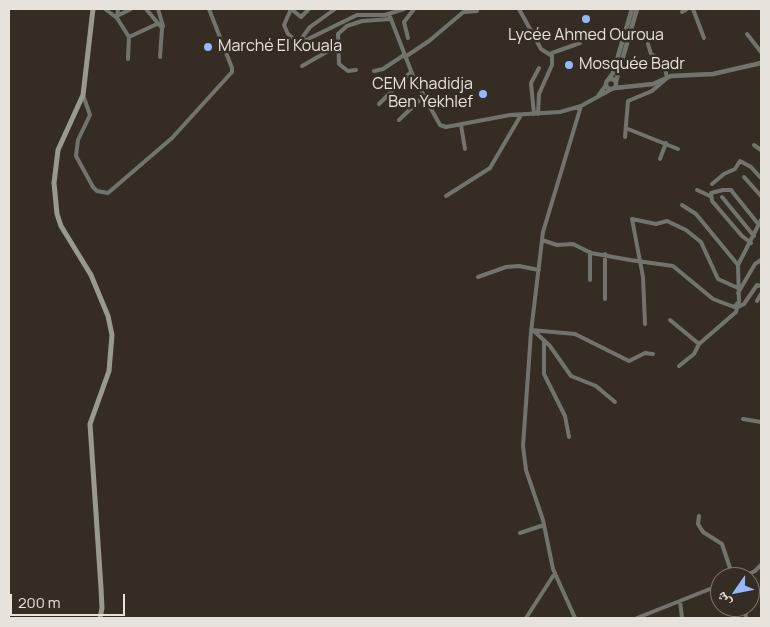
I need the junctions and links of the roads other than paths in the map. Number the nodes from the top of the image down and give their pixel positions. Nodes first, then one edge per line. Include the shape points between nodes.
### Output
1 (93, 9) edge
2 (105, 9) edge
3 (118, 9) edge
4 (131, 9) edge
5 (146, 9) edge
6 (158, 9) edge
7 (208, 9) edge
8 (291, 9) edge
9 (310, 9) edge
10 (335, 9) edge
11 (404, 9) edge
12 (414, 9) edge
13 (519, 9) edge
14 (632, 9) edge
15 (637, 9) edge
16 (687, 9) edge
17 (693, 9) edge
18 (465, 10) edge
19 (478, 10) dead end
20 (682, 12) dead end
21 (118, 17) junction
22 (390, 17) junction
23 (157, 24) junction
24 (162, 28) junction
25 (747, 34) dead end
26 (129, 37) junction
27 (408, 38) dead end
28 (704, 38) dead end
29 (299, 42) junction
30 (580, 43) dead end
31 (648, 44) dead end
32 (338, 46) junction
33 (761, 52) edge
34 (404, 56) junction
35 (552, 56) junction
36 (160, 57) dead end
37 (128, 59) dead end
38 (761, 63) edge
39 (302, 66) dead end
40 (539, 68) dead end
41 (356, 70) dead end
42 (374, 71) dead end
43 (411, 72) junction
44 (667, 78) junction
45 (616, 81) junction
46 (607, 82) junction
47 (628, 87) junction
48 (613, 89) junction
49 (83, 95) junction
50 (424, 96) junction
51 (598, 96) junction
52 (380, 104) dead end
53 (581, 106) junction
54 (536, 114) junction
55 (521, 115) junction
56 (399, 120) dead end
57 (461, 125) junction
58 (628, 129) junction
59 (625, 137) dead end
60 (666, 143) junction
61 (754, 145) dead end
62 (466, 149) dead end
63 (678, 149) dead end
64 (761, 150) edge
65 (660, 159) dead end
66 (744, 177) dead end
67 (761, 178) edge
68 (712, 184) dead end
69 (697, 190) dead end
70 (446, 196) dead end
71 (710, 196) junction
72 (761, 196) edge
73 (722, 197) dead end
74 (682, 205) dead end
75 (761, 220) edge
76 (759, 226) junction
77 (754, 236) junction
78 (542, 240) junction
79 (751, 243) junction
80 (590, 252) junction
81 (605, 254) junction
82 (761, 260) edge
83 (640, 262) junction
84 (738, 265) junction
85 (539, 270) junction
86 (478, 276) dead end
87 (590, 280) dead end
88 (761, 286) edge
89 (738, 291) junction
90 (761, 294) edge
91 (605, 299) dead end
92 (757, 302) dead end
93 (738, 306) junction
94 (670, 320) dead end
95 (645, 324) dead end
96 (531, 330) junction
97 (543, 338) junction
98 (699, 344) junction
99 (653, 354) dead end
100 (678, 366) dead end
101 (615, 402) dead end
102 (743, 419) dead end
103 (761, 422) edge
104 (569, 437) dead end
105 (699, 516) dead end
106 (544, 525) junction
107 (520, 533) dead end
108 (730, 567) edge
109 (555, 573) junction
110 (710, 589) edge
111 (680, 601) junction
112 (100, 618) edge
113 (526, 618) edge
114 (574, 618) edge
115 (637, 618) edge
116 (682, 618) edge

1 - 49 main road
2 - 21 street
3 - 21 street
4 - 21 street
5 - 23 street
6 - 24 street
7 - 49 street via 232,72 172,138 108,193 93,187 76,156 78,140 90,115
8 - 9 street via 301,17
8 - 29 street via 284,26 288,34
10 - 29 street via 310,27
11 - 22 street
12 - 27 street via 404,22
13 - 35 street via 541,49
14 - 46 street via 613,73
15 - 45 street
16 - 20 street
17 - 28 street
18 - 19 street
18 - 34 street via 429,41
21 - 26 street
22 - 29 street via 357,15 312,39
22 - 32 street via 347,26 338,34
22 - 34 street
23 - 24 street
23 - 26 street
24 - 36 street
25 - 33 street
26 - 37 street
30 - 35 street via 554,51
31 - 44 street via 651,54 664,62
32 - 39 street
32 - 41 street via 338,64 348,70
34 - 42 street
34 - 43 street
35 - 54 street
38 - 44 street via 713,74
40 - 54 street via 531,83
43 - 50 street
43 - 52 street
44 - 47 street via 653,84
44 - 58 street via 652,91 628,101
45 - 46 street
45 - 47 street
45 - 48 street
46 - 48 street
46 - 51 street
47 - 48 street
48 - 51 street
49 - 112 main road via 58,150 54,182 61,226 91,275 108,316 112,335 109,371 90,424 101,588
50 - 56 street
50 - 57 street via 440,125
51 - 53 street
53 - 54 street
53 - 78 street
54 - 55 street
55 - 57 street
55 - 70 street via 490,168
57 - 62 street
58 - 59 street
58 - 60 street
60 - 63 street
60 - 65 street
61 - 64 street
66 - 72 street
67 - 68 street via 752,167 740,162
69 - 71 street
71 - 76 street via 710,193 729,189
71 - 79 street
73 - 77 street
74 - 84 street via 696,214
75 - 76 street
76 - 77 street
77 - 79 street
78 - 80 street via 573,244
78 - 85 street
79 - 84 street
80 - 81 street
80 - 87 street
81 - 83 street
81 - 91 street
82 - 89 street
83 - 89 street via 632,219 656,224 667,221 695,236 718,279
83 - 93 street via 673,266 713,299
83 - 95 street
84 - 89 street
85 - 86 street via 506,267
85 - 96 street
88 - 93 street via 757,285 744,304
89 - 93 street
90 - 92 street
93 - 98 street via 736,312
94 - 98 street
96 - 97 street
96 - 99 street via 574,334 629,362 645,354
96 - 106 street via 524,459
97 - 101 street via 571,376 596,386
97 - 104 street via 544,374 565,416
98 - 100 street via 694,354
102 - 103 street
105 - 108 street via 698,524 703,532 722,544
106 - 107 street
106 - 109 street
109 - 113 street
109 - 114 street
110 - 111 street
111 - 115 street
111 - 116 street

